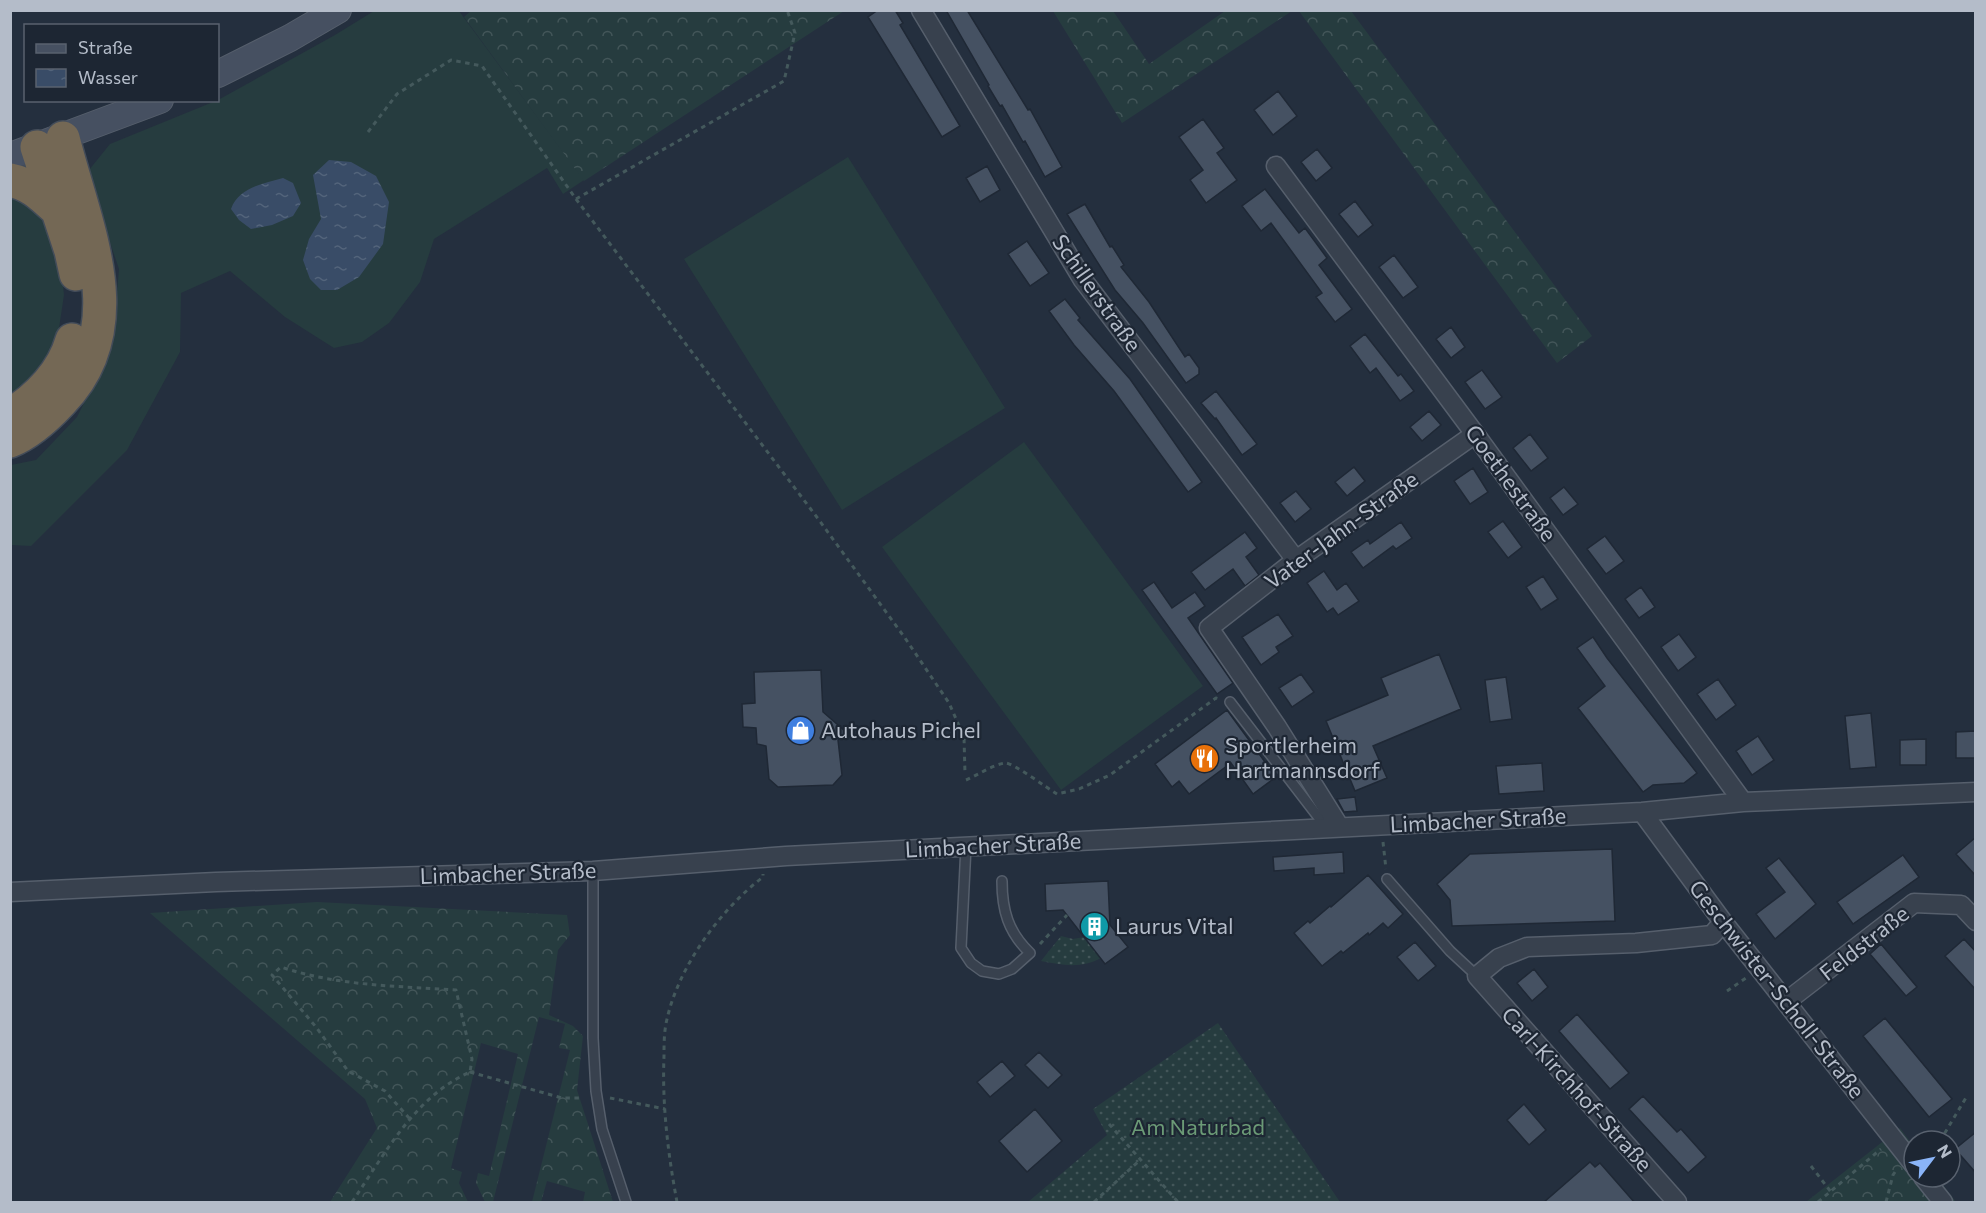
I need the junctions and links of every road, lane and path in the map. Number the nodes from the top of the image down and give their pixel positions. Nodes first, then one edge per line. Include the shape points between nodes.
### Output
1 (338, 10) edge
2 (787, 10) edge
3 (921, 10) edge
4 (219, 74) edge
5 (155, 102) edge
6 (368, 132) dead end
7 (37, 147) edge
8 (1276, 166) dead end
9 (10, 180) edge
10 (576, 199) junction
11 (56, 209) junction
12 (10, 415) edge
13 (1475, 435) junction
14 (10, 441) edge
15 (1296, 560) junction
16 (1230, 702) joint
17 (965, 774) dead end
18 (966, 780) dead end
19 (1976, 792) edge
20 (1743, 802) junction
21 (1642, 812) junction
22 (1332, 826) junction
23 (1382, 838) dead end
24 (966, 846) junction
25 (762, 858) junction
26 (593, 871) junction
27 (1387, 879) joint
28 (1002, 881) dead end
29 (10, 892) edge
30 (1067, 915) dead end
31 (1976, 921) edge
32 (1723, 922) junction
33 (1030, 953) junction
34 (1477, 976) junction
35 (1787, 1001) junction
36 (470, 1071) junction
37 (596, 1095) junction
38 (1967, 1096) dead end
39 (664, 1109) junction
40 (409, 1118) junction
41 (1109, 1124) dead end
42 (1947, 1129) edge
43 (1894, 1138) junction
44 (1902, 1148) edge
45 (1140, 1160) junction
46 (1811, 1166) dead end
47 (1902, 1168) edge
48 (1932, 1189) edge
49 (1831, 1192) junction
50 (352, 1203) edge
51 (626, 1203) edge
52 (677, 1203) edge
53 (1094, 1203) edge
54 (1178, 1203) edge
55 (1677, 1203) edge
56 (1818, 1203) edge
57 (1886, 1203) edge
58 (1943, 1203) edge

1 - 4 main road
2 - 10 path via 795,33 784,81
3 - 15 street, Schillerstraße via 1083,280
5 - 7 main road
6 - 10 path via 397,94 451,60 482,66
7 - 11 highway
7 - 14 highway via 97,263 99,325 91,354 66,397 43,421
8 - 13 street, Goethestraße
9 - 11 highway via 39,192
10 - 17 path via 918,657 949,703 964,737
11 - 12 highway via 78,286 77,323 59,369 31,402
13 - 15 street, Vater-Jahn-Straße
13 - 20 street, Goethestraße
15 - 22 street, Vater-Jahn-Straße via 1209,628 1277,728
16 - 18 path via 1216,698 1110,775 1079,789 1057,794 1006,762
16 - 22 lane
19 - 20 street, Limbacher Straße
20 - 21 street, Limbacher Straße
21 - 22 street, Limbacher Straße
21 - 32 street, Geschwister-Scholl-Straße
22 - 24 street, Limbacher Straße
23 - 27 path
24 - 25 street, Limbacher Straße
24 - 33 lane via 961,948 982,971 999,974 1012,969
25 - 26 street, Limbacher Straße
25 - 39 path via 763,877 718,919 676,994 665,1032
26 - 29 street, Limbacher Straße
26 - 37 lane
27 - 34 lane, Carl-Kirchhof-Straße
28 - 33 lane via 1007,923
30 - 33 path
31 - 35 street, Feldstraße via 1961,905 1914,903
32 - 34 street via 1712,936 1527,947 1499,958
32 - 35 street, Geschwister-Scholl-Straße
34 - 55 street, Carl-Kirchhof-Straße
35 - 43 street, Geschwister-Scholl-Straße
36 - 37 path via 562,1098
36 - 40 path via 451,1080
36 - 40 path via 472,1059 456,990 351,982 281,967 272,975 348,1071 385,1091
37 - 39 path
37 - 51 lane via 602,1129
38 - 42 path
39 - 52 path
40 - 50 path
41 - 45 path
43 - 44 street, Geschwister-Scholl-Straße
43 - 49 path
45 - 53 path
45 - 54 path
46 - 49 path
47 - 57 path via 1893,1175
48 - 58 street
49 - 56 path

